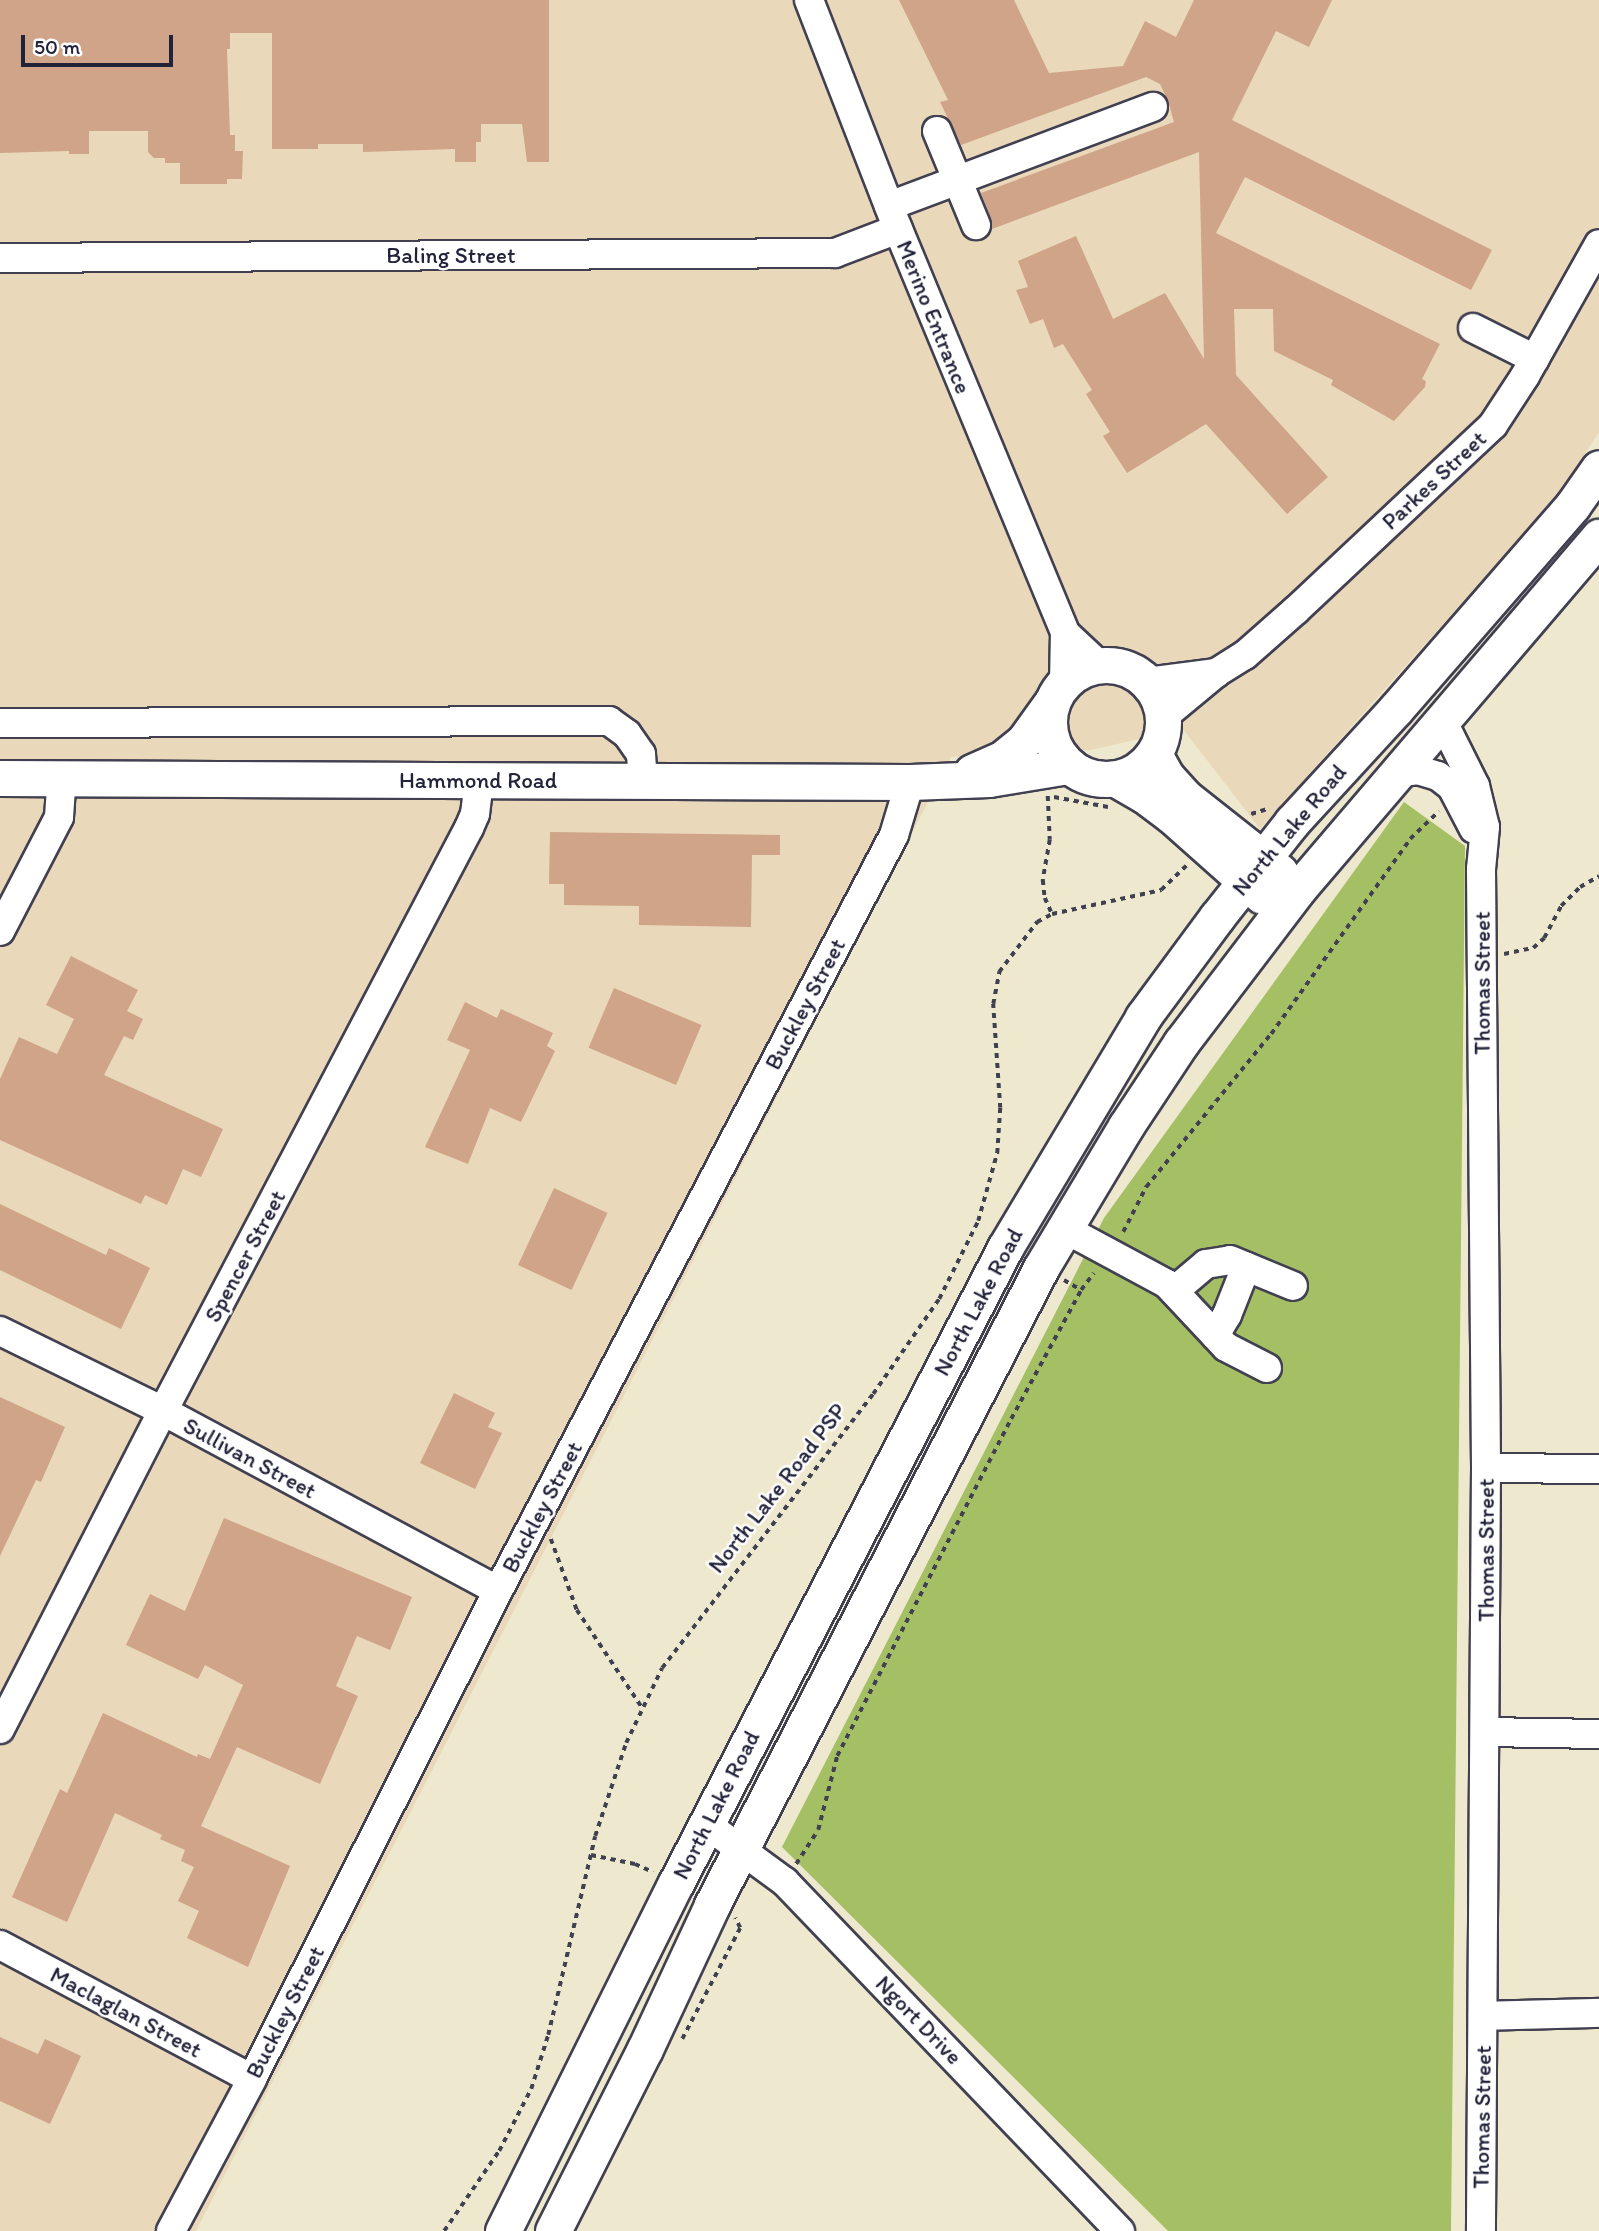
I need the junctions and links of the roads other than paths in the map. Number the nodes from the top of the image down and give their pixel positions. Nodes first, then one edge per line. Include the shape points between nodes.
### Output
1 (809, 0) edge
2 (1153, 107) dead end
3 (937, 131) dead end
4 (958, 178) junction
5 (894, 218) junction
6 (976, 225) dead end
7 (1599, 244) edge
8 (0, 258) edge
9 (1473, 328) dead end
10 (1535, 359) junction
11 (1599, 468) edge
12 (1599, 537) edge
13 (1065, 633) junction
14 (1098, 664) junction
15 (1216, 673) junction
16 (1147, 682) junction
17 (1058, 692) junction
18 (1163, 717) junction
19 (1442, 720) junction
20 (0, 723) edge
21 (1154, 754) junction
22 (1397, 772) junction
23 (0, 778) edge
24 (62, 778) junction
25 (956, 778) junction
26 (1052, 778) junction
27 (479, 779) junction
28 (643, 780) junction
29 (910, 782) junction
30 (1114, 793) junction
31 (1481, 869) junction
32 (1254, 870) junction
33 (1290, 900) junction
34 (0, 931) edge
35 (1065, 1229) junction
36 (1246, 1267) junction
37 (1293, 1286) dead end
38 (1174, 1291) junction
39 (0, 1331) edge
40 (1214, 1335) junction
41 (1267, 1368) dead end
42 (163, 1411) junction
43 (1486, 1468) junction
44 (1599, 1469) edge
45 (498, 1591) junction
46 (0, 1729) edge
47 (1486, 1732) junction
48 (1599, 1734) edge
49 (706, 1824) junction
50 (741, 1847) junction
51 (0, 1945) edge
52 (1599, 2013) edge
53 (1483, 2016) junction
54 (252, 2079) junction
55 (171, 2231) edge
56 (503, 2231) edge
57 (553, 2231) edge
58 (1120, 2231) edge
59 (1481, 2231) edge

1 - 5 street, Merino Entrance
2 - 4 street, Baling Street
3 - 4 street
4 - 5 street, Baling Street
4 - 6 street
5 - 8 street, Baling Street via 835,253
5 - 13 street, Merino Entrance
7 - 10 street, Parkes Street
9 - 10 street
10 - 15 street, Parkes Street via 1493,425 1296,610 1245,655
11 - 32 main road, North Lake Road via 1573,505
12 - 19 main road, North Lake Road
13 - 14 street, Merino Entrance
13 - 17 street, Merino Entrance
14 - 16 main road via 1133,671
14 - 17 main road via 1079,670
15 - 16 street, Parkes Street
15 - 18 street, Parkes Street
16 - 18 main road
17 - 25 main road, Hammond Road via 1024,741 1003,758
17 - 26 main road via 1048,719 1057,753
18 - 21 main road
19 - 22 main road, North Lake Road
19 - 31 street, Thomas Street via 1475,786 1485,827
20 - 28 street via 609,721 627,734 641,754
21 - 30 main road
21 - 32 main road via 1167,777
22 - 31 street, Thomas Street via 1438,776 1452,788 1473,826
22 - 33 main road, North Lake Road
23 - 24 main road, Hammond Road
24 - 27 main road, Hammond Road
24 - 34 street via 59,817
25 - 26 main road, Hammond Road
25 - 29 main road, Hammond Road
26 - 30 main road via 1091,778
27 - 28 main road, Hammond Road
27 - 42 street, Spencer Street via 469,828
28 - 29 main road, Hammond Road
29 - 45 street, Buckley Street via 894,835
30 - 32 main road via 1172,816
31 - 43 street, Thomas Street
32 - 33 main road
32 - 49 main road, North Lake Road via 1143,1017 1050,1167
33 - 35 main road, North Lake Road via 1181,1043
35 - 38 street
35 - 50 main road, North Lake Road
36 - 37 street
36 - 38 street via 1230,1260 1206,1264
36 - 40 street
38 - 40 street
39 - 42 street, Sullivan Street
40 - 41 street via 1226,1347
42 - 45 street, Sullivan Street
42 - 46 street, Spencer Street
43 - 44 street
43 - 47 street, Thomas Street
45 - 54 street, Buckley Street
47 - 48 street
47 - 53 street, Thomas Street
49 - 50 street, Ngort Drive
49 - 56 main road, North Lake Road
50 - 57 main road, North Lake Road
50 - 58 street, Ngort Drive via 785,1882
51 - 54 street, Maclaglan Street
52 - 53 street
53 - 59 street, Thomas Street
54 - 55 street, Buckley Street

